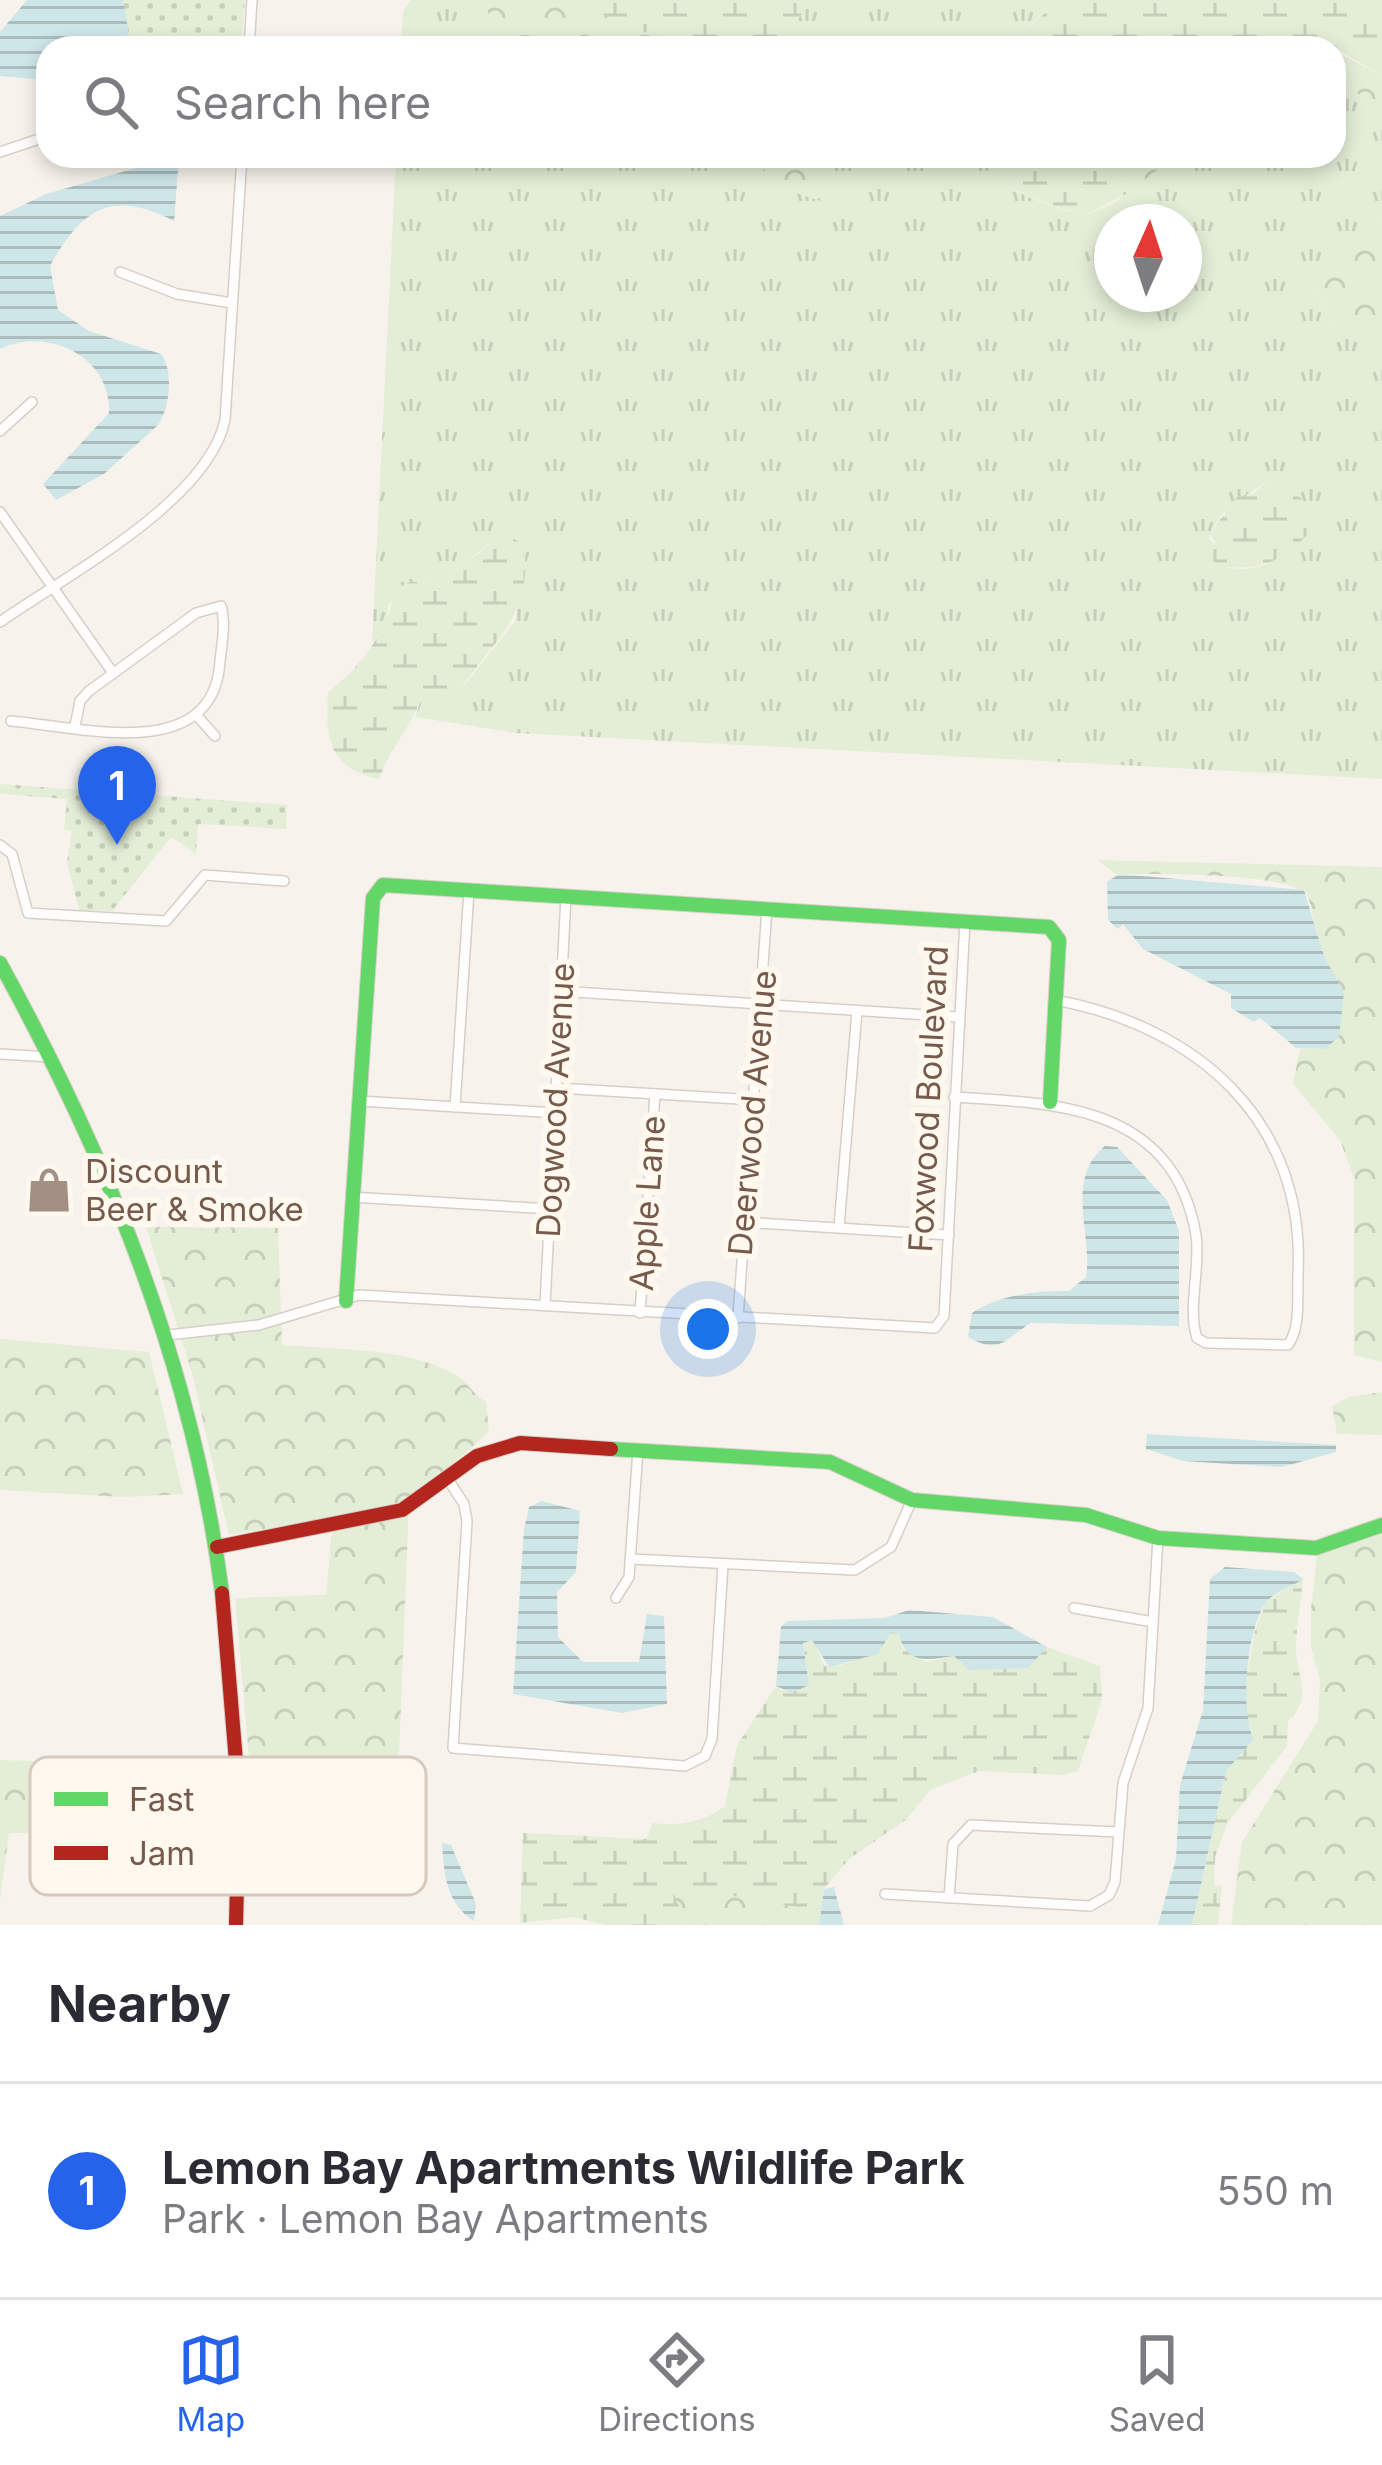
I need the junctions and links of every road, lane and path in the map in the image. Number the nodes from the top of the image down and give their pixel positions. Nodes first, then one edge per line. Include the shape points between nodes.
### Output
1 (252, 0) edge
2 (250, 36) edge
3 (36, 140) edge
4 (0, 152) edge
5 (241, 168) edge
6 (120, 272) dead end
7 (232, 303) junction
8 (32, 402) dead end
9 (0, 431) edge
10 (0, 512) edge
11 (52, 586) junction
12 (0, 622) edge
13 (113, 673) junction
14 (197, 717) junction
15 (11, 721) dead end
16 (75, 726) junction
17 (215, 736) dead end
18 (0, 845) edge
19 (284, 881) dead end
20 (470, 890) junction
21 (566, 896) junction
22 (767, 908) junction
23 (965, 921) junction
24 (0, 963) edge
25 (560, 991) junction
26 (1055, 1000) junction
27 (761, 1004) junction
28 (857, 1011) junction
29 (958, 1017) junction
30 (0, 1054) edge
31 (57, 1058) junction
32 (558, 1088) junction
33 (655, 1094) junction
34 (954, 1096) junction
35 (754, 1100) junction
36 (360, 1101) junction
37 (1049, 1102) junction
38 (455, 1107) junction
39 (557, 1114) junction
40 (351, 1197) junction
41 (550, 1209) junction
42 (742, 1222) junction
43 (838, 1228) junction
44 (949, 1235) junction
45 (346, 1301) junction
46 (544, 1305) junction
47 (640, 1313) junction
48 (737, 1318) junction
49 (168, 1335) junction
50 (638, 1450) junction
51 (449, 1481) junction
52 (912, 1500) junction
53 (1382, 1525) edge
54 (1158, 1538) junction
55 (217, 1547) junction
56 (631, 1559) junction
57 (723, 1565) junction
58 (616, 1598) dead end
59 (1074, 1608) dead end
60 (1154, 1622) junction
61 (236, 1757) edge
62 (1118, 1832) junction
63 (885, 1894) dead end
64 (949, 1898) junction

1 - 2 street
3 - 4 street
5 - 7 street
6 - 7 street
7 - 11 street via 225,420 207,466 184,492
8 - 9 street
10 - 11 street
11 - 12 street
11 - 13 street
13 - 14 street via 196,613 221,606 218,682
13 - 16 street via 84,695
14 - 16 street via 164,731
14 - 17 street
15 - 16 street
18 - 19 street via 12,854 28,913 166,921 205,875
20 - 21 street, Foxwood Boulevard
20 - 36 street, Foxwood Boulevard via 387,884 375,892
20 - 38 street
21 - 22 street, Foxwood Boulevard
21 - 25 street, Dogwood Avenue
22 - 23 street, Foxwood Boulevard
22 - 27 street, Deerwood Avenue
23 - 26 street via 1054,931
23 - 29 street, Foxwood Boulevard
24 - 31 street
25 - 27 street
25 - 32 street, Dogwood Avenue
26 - 37 street
26 - 37 street via 1170,1036 1215,1070 1253,1114 1280,1163 1295,1216 1292,1341 1282,1348 1197,1337 1196,1238 1175,1178 1121,1125
27 - 28 street
27 - 35 street, Deerwood Avenue
28 - 29 street
28 - 43 street
29 - 34 street, Foxwood Boulevard
30 - 31 street
31 - 49 street
32 - 33 street
32 - 39 street, Dogwood Avenue
33 - 35 street
33 - 47 street, Apple Lane
34 - 37 street
34 - 44 street, Foxwood Boulevard
35 - 42 street, Deerwood Avenue
36 - 38 street
36 - 40 street, Foxwood Boulevard
38 - 39 street
39 - 41 street, Dogwood Avenue
40 - 41 street
40 - 45 street, Foxwood Boulevard
41 - 46 street, Dogwood Avenue
42 - 43 street
42 - 48 street, Deerwood Avenue
43 - 44 street
44 - 48 street, Foxwood Boulevard via 944,1316 935,1328
45 - 46 street, Foxwood Boulevard via 381,1295
45 - 49 street, Foxwood Boulevard via 259,1324
46 - 47 street, Foxwood Boulevard
47 - 48 street, Foxwood Boulevard
49 - 55 street
50 - 51 street via 507,1444 477,1456
50 - 52 street via 830,1462
50 - 56 street
51 - 55 street via 402,1510
51 - 57 street via 467,1521 453,1748 685,1766 700,1760 712,1739
52 - 54 street via 1087,1515
52 - 57 street via 896,1540 859,1569
53 - 54 street via 1316,1548
54 - 60 street
55 - 61 street
56 - 57 street
56 - 58 street
59 - 60 street
60 - 62 street via 1148,1708 1123,1783
62 - 64 street via 971,1826 953,1844
62 - 64 street via 1112,1890 1094,1906
63 - 64 street

